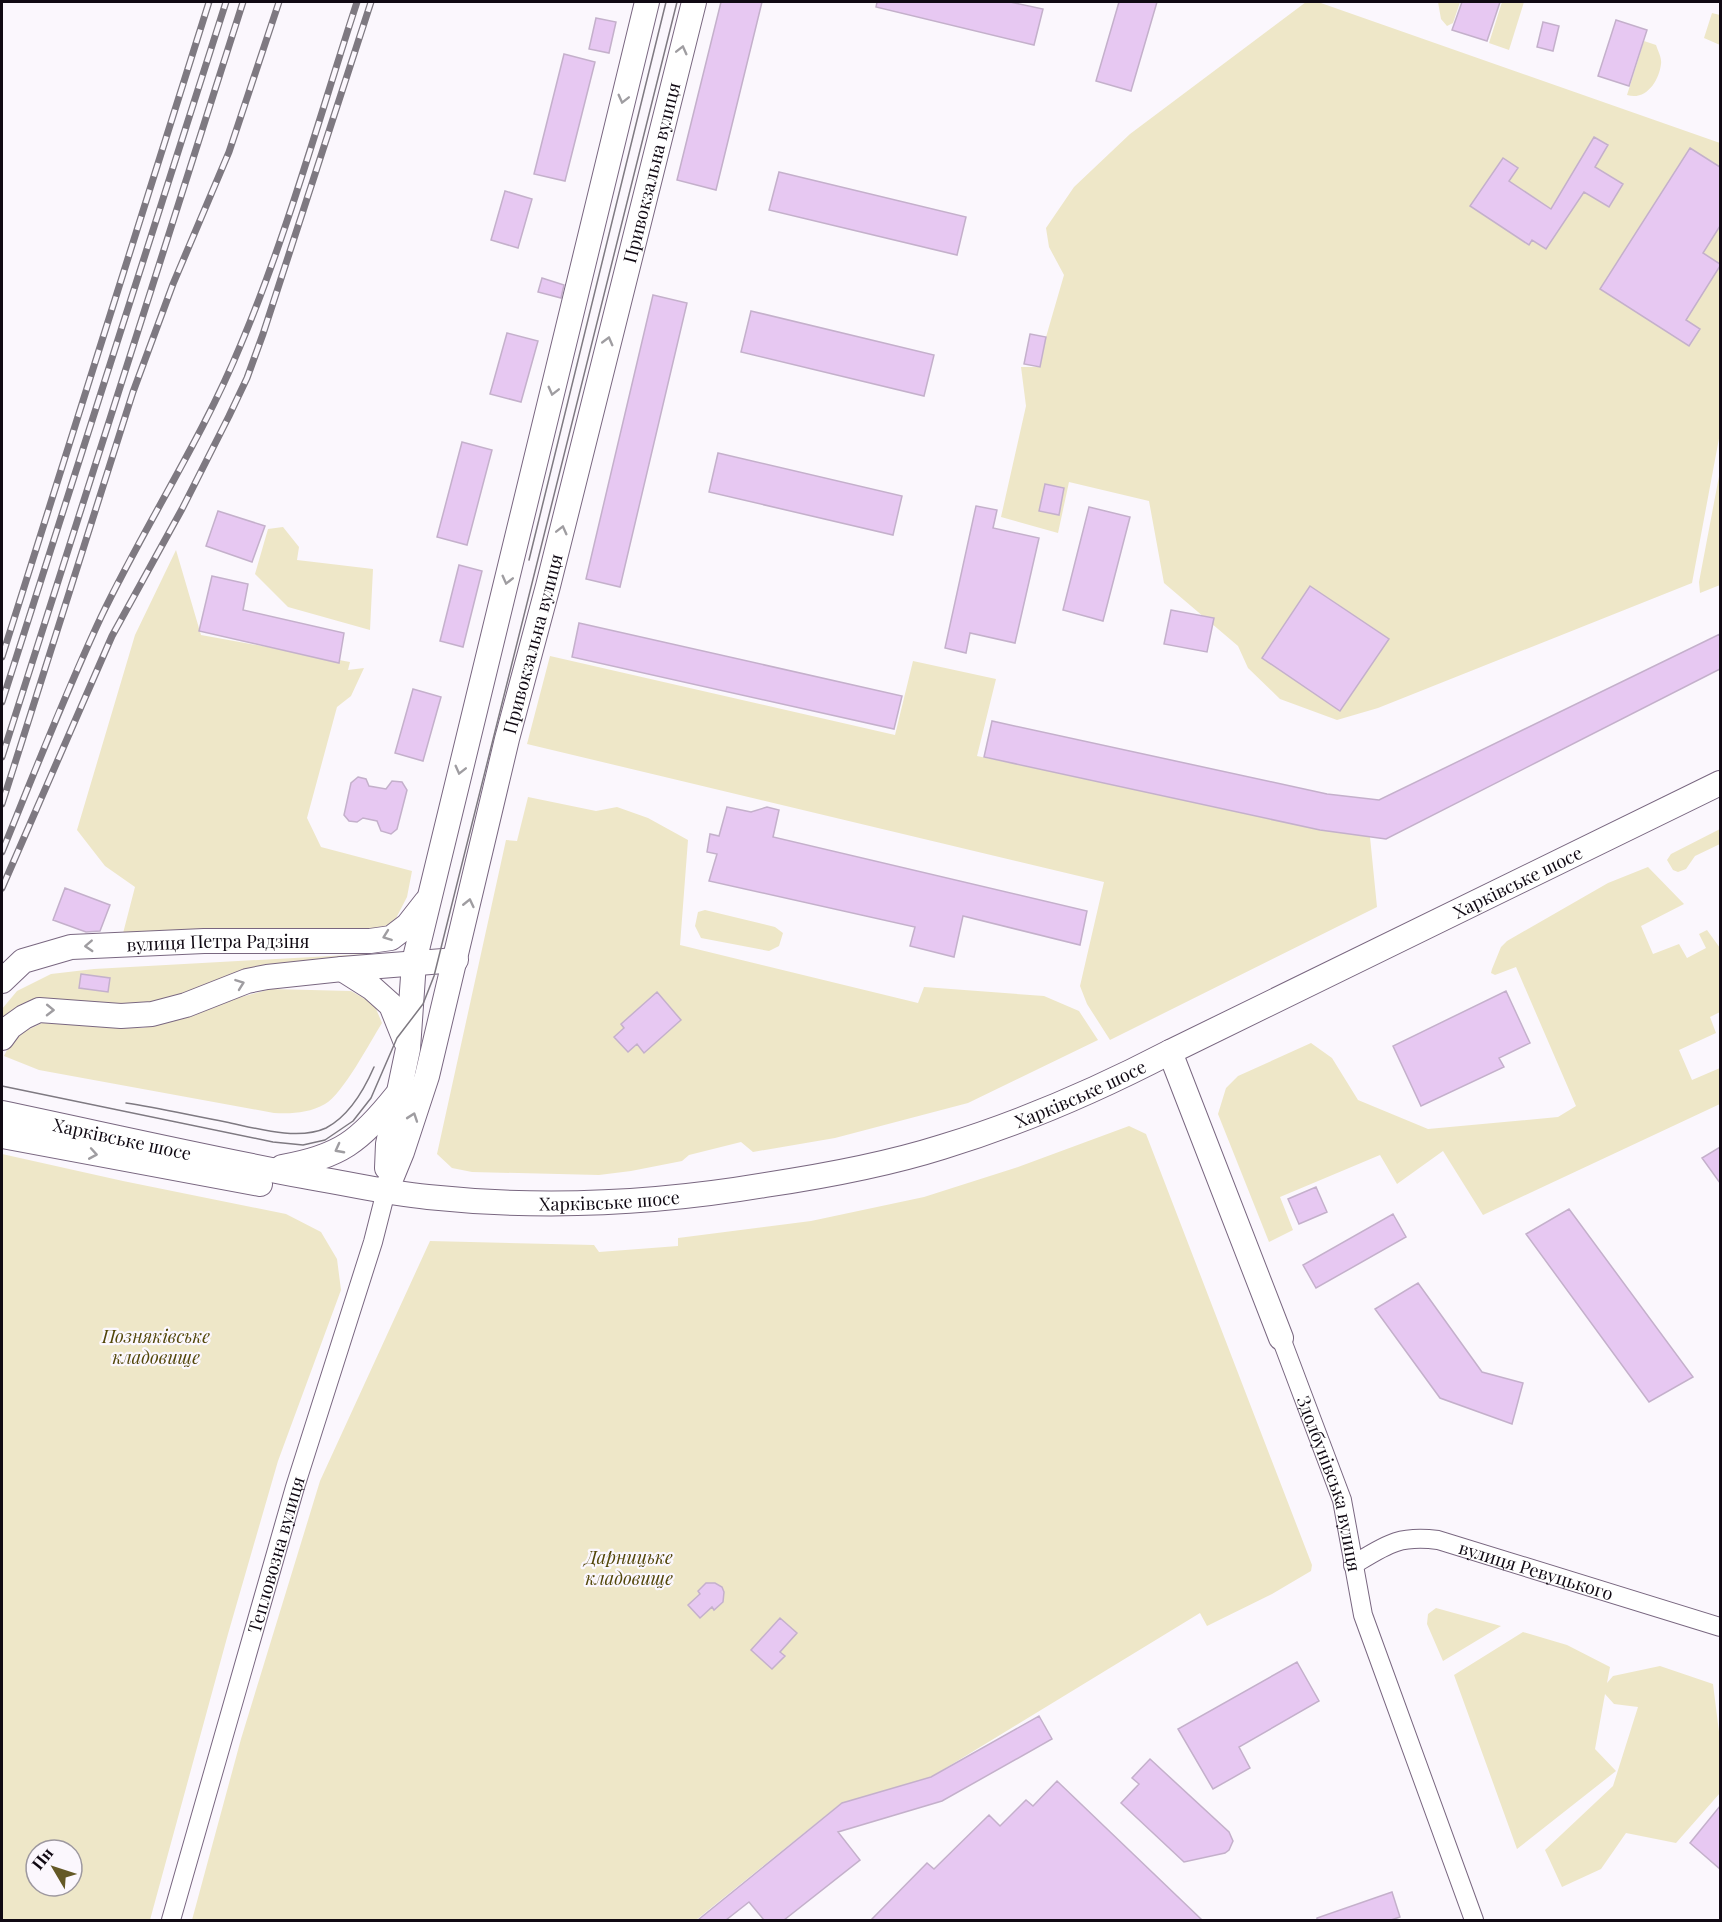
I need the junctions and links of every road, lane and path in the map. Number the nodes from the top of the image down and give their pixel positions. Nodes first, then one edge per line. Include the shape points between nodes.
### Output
1 (647, 2) edge
2 (694, 2) edge
3 (1720, 783) edge
4 (430, 898) junction
5 (456, 960) junction
6 (414, 962) junction
7 (342, 969) junction
8 (2, 981) edge
9 (2, 1038) edge
10 (408, 1049) junction
11 (1170, 1052) junction
12 (397, 1096) junction
13 (2, 1113) edge
14 (37, 1132) junction
15 (2, 1136) edge
16 (268, 1169) junction
17 (386, 1191) junction
18 (1281, 1338) joint
19 (1353, 1565) junction
20 (1720, 1627) edge
21 (171, 1920) edge
22 (1474, 1920) edge

1 -> 4 main road, Привокзальна вулиця
5 -> 2 main road, Привокзальна вулиця via 507,739
3 - 11 main road, Харківське шосе
4 - 6 main road, Привокзальна вулиця
4 -> 8 main road, вулиця Петра Радзіня via 408,925 391,938 72,947 23,961
5 - 6 main road, вулиця Петра Радзіня
17 -> 5 main road, Привокзальна вулиця via 427,1076
6 - 7 main road, вулиця Петра Радзіня
6 - 10 main road, Привокзальна вулиця
9 -> 7 main road, вулиця Петра Радзіня via 10,1027 39,1010 121,1016 152,1014 247,981
7 - 10 main road via 392,1005
10 - 12 main road, Привокзальна вулиця
11 - 17 main road, Харківське шосе via 1103,1086 1002,1128 940,1148 815,1177 693,1196 577,1205 521,1204
11 - 18 main road, Здолбунівська вулиця
12 -> 16 main road, Привокзальна вулиця via 367,1130 339,1150 310,1162
12 - 17 main road, Привокзальна вулиця via 388,1144
13 - 14 main road, Харківське шосе
14 - 15 main road, Харківське шосе
14 - 16 main road, Харківське шосе
14 -> 17 main road, Харківське шосе via 353,1200
16 - 17 main road, Харківське шосе
17 - 21 street, Тепловозна вулиця via 295,1487
18 - 19 street, Здолбунівська вулиця via 1342,1500
19 - 20 street, вулиця Ревуцького via 1402,1539 1438,1540
19 - 22 street, Здолбунівська вулиця via 1363,1615

